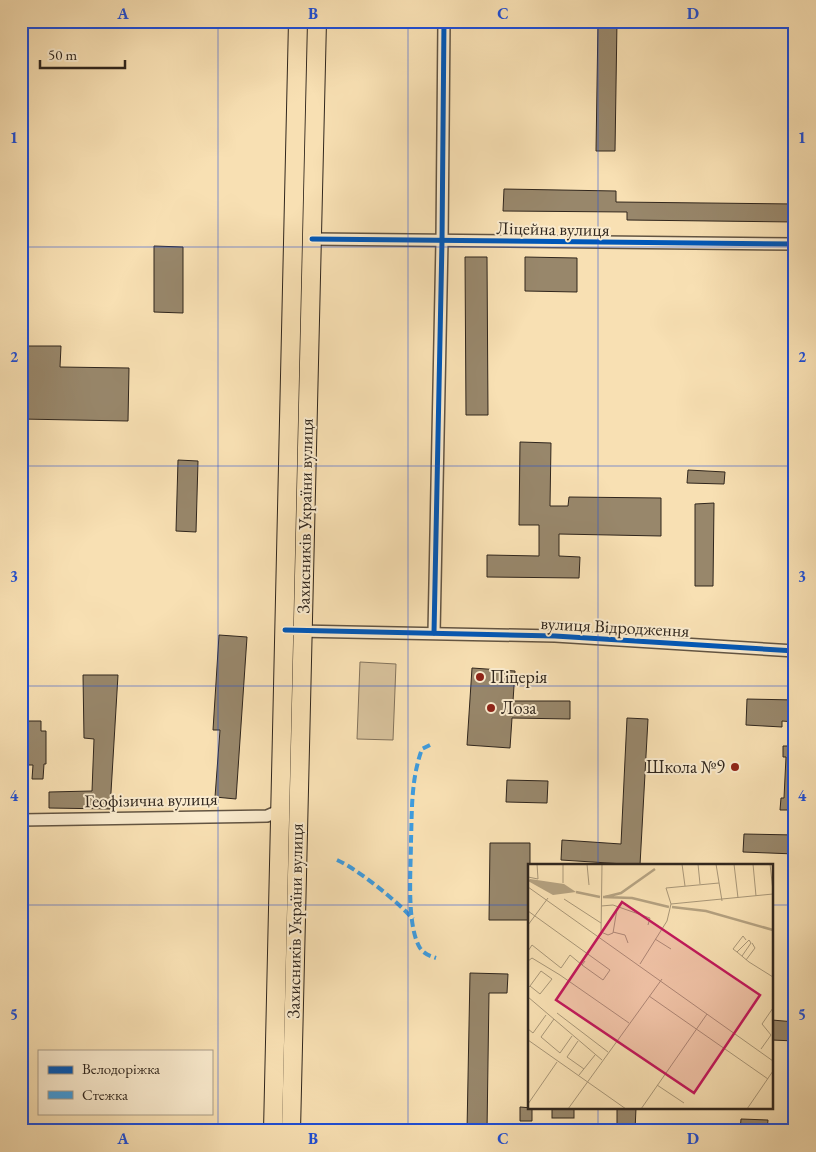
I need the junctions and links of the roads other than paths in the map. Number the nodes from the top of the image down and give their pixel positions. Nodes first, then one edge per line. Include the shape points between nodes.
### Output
1 (298, 21) edge
2 (317, 21) edge
3 (444, 21) edge
4 (312, 239) junction
5 (442, 241) junction
6 (795, 244) edge
7 (293, 631) junction
8 (434, 633) junction
9 (795, 651) edge
10 (281, 810) junction
11 (21, 820) edge
12 (273, 1131) edge
13 (291, 1131) edge

1 - 7 highway, Захисників України вулиця
2 - 4 highway, Захисників України вулиця
3 - 5 street
4 - 5 street, Ліцейна вулиця
4 - 7 highway, Захисників України вулиця
5 - 6 street, Ліцейна вулиця
5 - 8 street
7 - 8 street, вулиця Відродження
7 - 10 highway, Захисників України вулиця
7 - 13 highway, Захисників України вулиця
8 - 9 street, вулиця Відродження via 555,636
10 - 11 street, Геофізична вулиця via 267,816
10 - 12 highway, Захисників України вулиця

